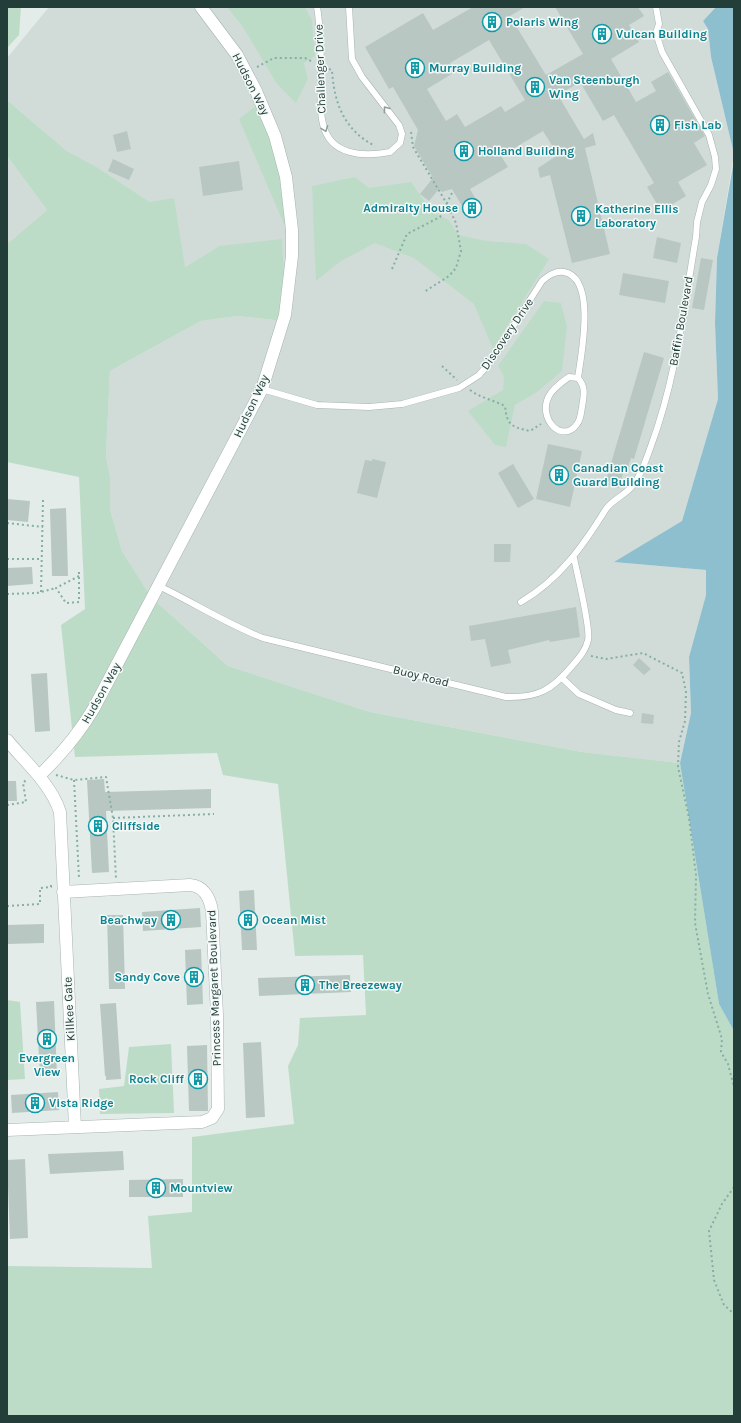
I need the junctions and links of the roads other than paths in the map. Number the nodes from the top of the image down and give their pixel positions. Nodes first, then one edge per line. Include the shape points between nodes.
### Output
1 (201, 7) edge
2 (317, 7) edge
3 (349, 7) edge
4 (656, 7) edge
5 (578, 378) junction
6 (262, 389) junction
7 (574, 558) junction
8 (159, 586) junction
9 (521, 602) dead end
10 (562, 678) junction
11 (630, 713) dead end
12 (7, 740) edge
13 (36, 773) junction
14 (63, 892) junction
15 (75, 1127) junction
16 (7, 1130) edge

1 - 6 street, Hudson Way via 237,55 267,114 276,136 290,204 292,256 285,315
2 -> 3 lane, Challenger Drive via 320,27 322,123 327,135 345,151 356,155 386,153 397,147 401,132 399,125 352,60
4 - 7 lane, Baffin Boulevard via 656,33 662,52 709,135 716,169 712,185 702,202 697,222 671,380 655,436 633,485 609,505
5 - 5 lane, Discovery Drive via 584,388 580,419 568,430 551,426 545,415 549,395 569,378
5 - 6 lane, Discovery Drive via 585,326 582,287 574,276 561,272 554,273 542,281 491,361 479,375 448,392 402,404 369,407 317,405
6 - 8 street, Hudson Way
7 - 9 lane, Baffin Boulevard
7 - 10 lane, Buoy Road via 589,640 582,654
8 - 10 lane, Buoy Road via 244,631 263,638 506,697 524,697 544,692
8 - 13 street, Hudson Way via 81,730 67,748
10 - 11 lane via 579,694 616,710
12 - 13 street
13 - 14 street via 57,801 60,812
14 - 15 street, Killkee Gate
14 - 15 street, Princess Margaret Boulevard via 195,885 204,891 211,903 213,926 218,1109 215,1116 202,1122
15 - 16 street, Princess Margaret Boulevard

